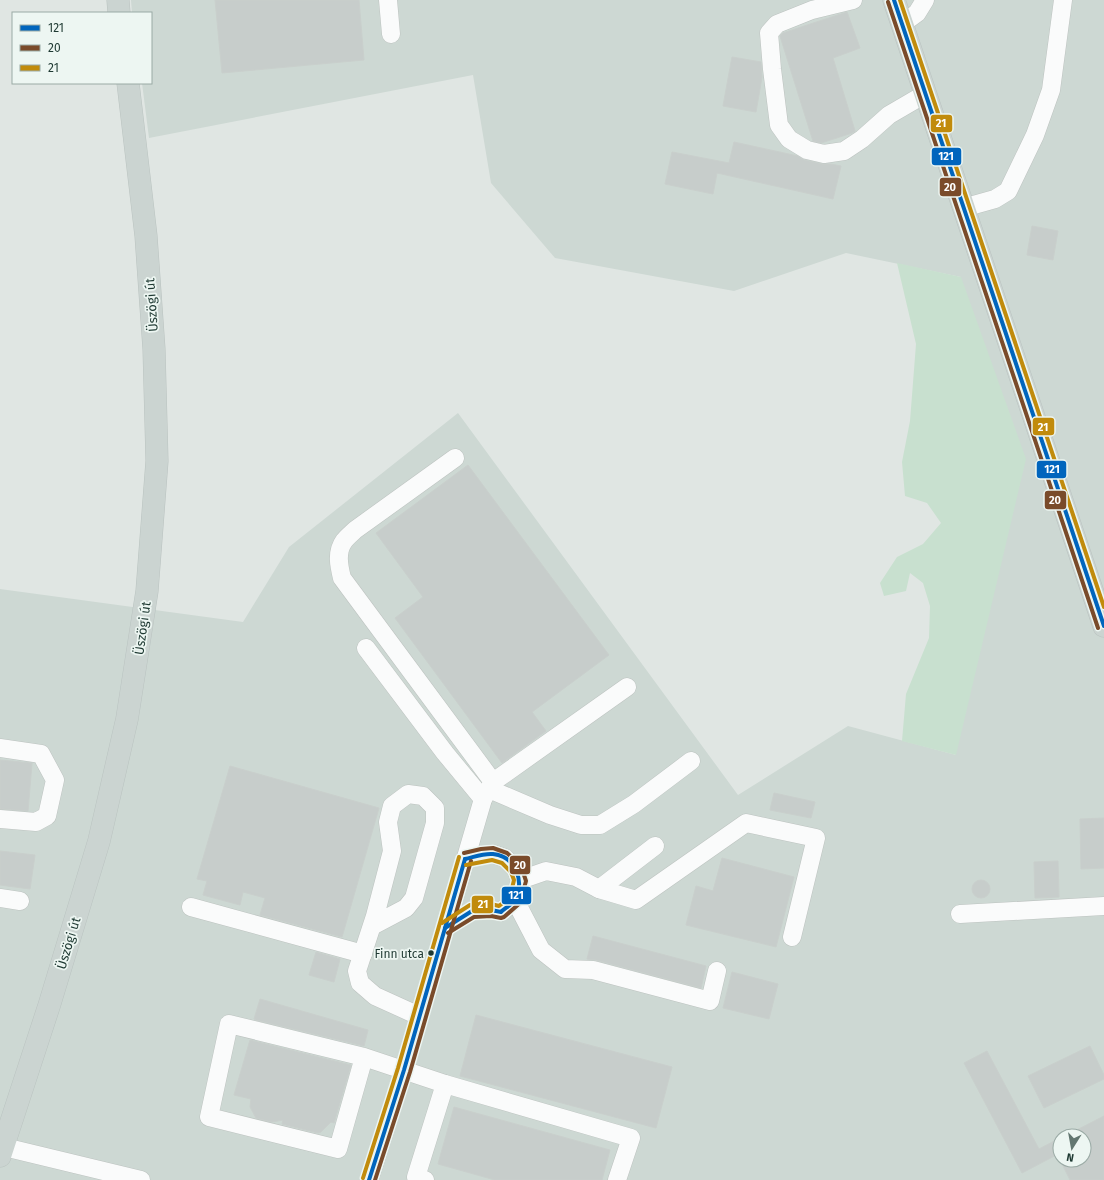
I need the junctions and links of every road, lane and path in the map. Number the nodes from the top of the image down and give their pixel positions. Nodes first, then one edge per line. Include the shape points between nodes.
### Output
1 (118, 0) edge
2 (388, 0) edge
3 (853, 0) edge
4 (894, 0) edge
5 (925, 0) edge
6 (1063, 0) edge
7 (119, 12) edge
8 (902, 24) junction
9 (391, 34) dead end
10 (128, 84) edge
11 (925, 94) junction
12 (963, 208) junction
13 (455, 458) dead end
14 (1104, 626) edge
15 (366, 648) dead end
16 (627, 687) dead end
17 (0, 748) edge
18 (691, 761) dead end
19 (489, 790) junction
20 (0, 819) edge
21 (655, 846) dead end
22 (465, 859) junction
23 (520, 880) junction
24 (600, 889) junction
25 (0, 898) edge
26 (515, 900) junction
27 (20, 901) dead end
28 (1104, 906) edge
29 (191, 908) dead end
30 (960, 914) dead end
31 (372, 926) junction
32 (445, 928) junction
33 (792, 937) dead end
34 (362, 954) junction
35 (717, 971) dead end
36 (419, 1016) junction
37 (364, 1057) junction
38 (404, 1070) junction
39 (445, 1084) junction
40 (1, 1149) edge
41 (141, 1180) edge
42 (369, 1180) edge
43 (425, 1180) edge
44 (617, 1180) edge

1 - 7 main road
2 - 9 street
3 - 11 street via 812,10 777,24 769,33 779,125 789,139 807,150 824,154 844,151 862,139 888,115
4 - 8 main road
5 - 8 street via 917,13
6 - 12 street via 1051,90 1035,135 1008,191 995,199
8 - 11 main road
10 - 40 main road, Üszögi út via 146,236 154,349 157,461 147,590 127,719 99,841 49,1006
11 - 12 main road
12 - 14 main road
13 - 19 street via 355,530 343,542 339,565 342,578
15 - 19 street via 445,753
16 - 19 street
17 - 20 street via 41,754 55,780 47,816 36,822
18 - 19 street via 634,804 600,825 581,825
19 - 22 street
21 - 24 street
22 - 23 street via 493,854 506,858 516,869
22 - 32 street
23 - 24 street via 546,871 576,877
23 - 26 street
24 - 33 street via 636,900 746,823 816,838
25 - 27 street
26 - 32 street via 501,912 472,911
26 - 35 street via 541,950 565,969 593,970 710,1001
28 - 30 street
29 - 34 street
31 - 31 street via 392,851 388,822 392,806 408,794 423,796 435,808 435,823 414,898 406,908
31 - 34 street
32 - 36 street
34 - 36 street via 357,972 360,983 375,996
36 - 38 street
37 - 37 street via 338,1149 209,1117 229,1024
37 - 38 street
38 - 39 street
38 - 42 street
39 - 43 street via 416,1178
39 - 44 street via 631,1138
40 - 41 street

